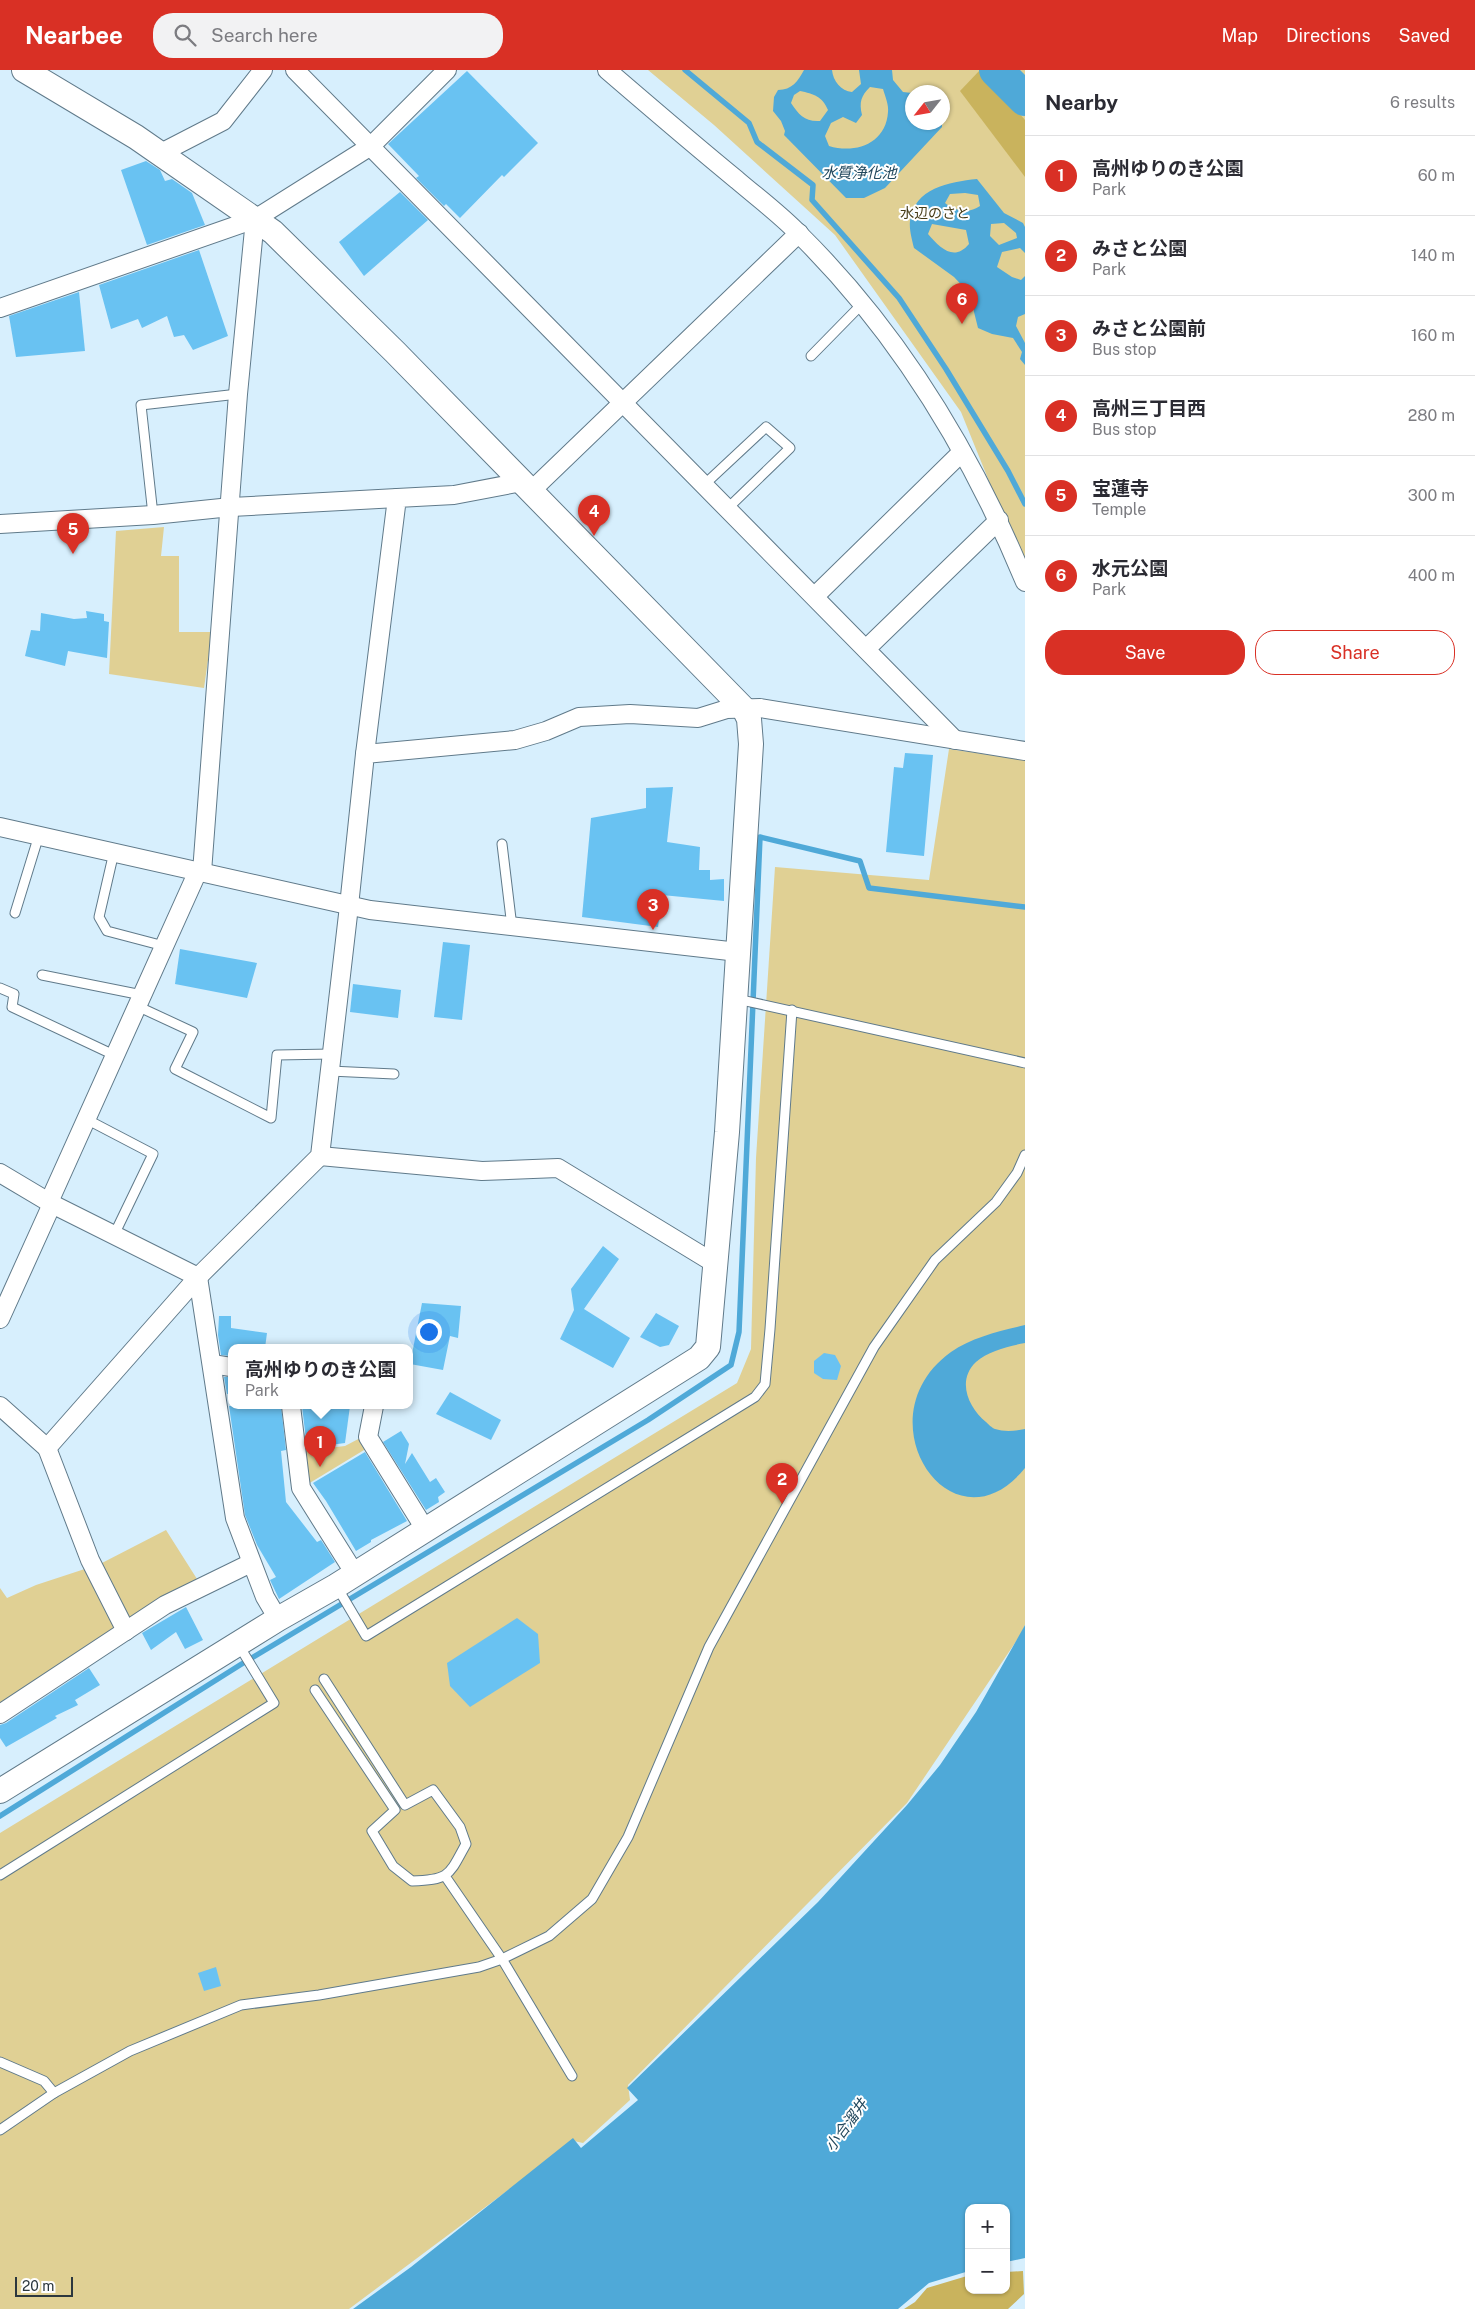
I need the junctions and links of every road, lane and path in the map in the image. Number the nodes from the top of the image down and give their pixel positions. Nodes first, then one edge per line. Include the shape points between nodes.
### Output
1 (24, 70) edge
2 (263, 70) edge
3 (295, 70) edge
4 (447, 70) edge
5 (606, 70) edge
6 (371, 146) junction
7 (161, 153) junction
8 (255, 219) junction
9 (799, 233) junction
10 (863, 303) junction
11 (0, 308) edge
12 (811, 356) dead end
13 (238, 394) junction
14 (625, 402) junction
15 (962, 452) junction
16 (704, 484) junction
17 (526, 487) junction
18 (397, 498) junction
19 (231, 507) junction
20 (728, 508) junction
21 (153, 515) junction
22 (999, 520) junction
23 (0, 524) edge
24 (1025, 582) edge
25 (815, 596) junction
26 (866, 649) junction
27 (744, 709) junction
28 (956, 740) junction
29 (1025, 751) edge
30 (365, 754) junction
31 (0, 826) edge
32 (39, 836) junction
33 (502, 844) dead end
34 (114, 852) junction
35 (200, 871) junction
36 (349, 906) junction
37 (15, 913) dead end
38 (512, 927) junction
39 (164, 946) junction
40 (738, 952) junction
41 (42, 976) dead end
42 (0, 988) edge
43 (736, 999) junction
44 (139, 1001) junction
45 (792, 1010) junction
46 (114, 1055) junction
47 (331, 1062) junction
48 (1025, 1062) edge
49 (394, 1074) dead end
50 (86, 1119) junction
51 (320, 1156) junction
52 (1025, 1156) edge
53 (0, 1174) edge
54 (50, 1203) junction
55 (114, 1235) junction
56 (714, 1263) junction
57 (198, 1277) junction
58 (0, 1319) edge
59 (212, 1364) junction
60 (228, 1367) edge
61 (0, 1406) edge
62 (291, 1409) edge
63 (373, 1409) edge
64 (47, 1448) junction
65 (425, 1529) junction
66 (251, 1563) junction
67 (346, 1580) junction
68 (278, 1619) junction
69 (126, 1631) junction
70 (238, 1644) junction
71 (324, 1679) dead end
72 (314, 1690) dead end
73 (0, 1714) edge
74 (0, 1791) edge
75 (0, 1875) edge
76 (445, 1876) junction
77 (502, 1960) junction
78 (0, 2062) edge
79 (572, 2076) dead end
80 (54, 2094) junction
81 (0, 2130) edge

1 - 7 street
2 - 7 street via 223,120
3 - 6 street
4 - 6 street
5 - 9 street
6 - 8 street
6 - 14 street
7 - 8 street
8 - 11 street
8 - 13 street
8 - 17 street via 273,232
9 - 10 street
9 - 14 street
10 - 12 lane
10 - 15 street via 910,366
13 - 19 street
13 - 21 lane via 141,405
14 - 16 street
14 - 17 street
15 - 22 street
15 - 25 street
16 - 20 street
16 - 20 lane via 766,427 790,448
17 - 18 street
17 - 27 street
18 - 19 street
18 - 30 street
19 - 21 street
19 - 35 street
20 - 25 street
21 - 23 street
22 - 24 street
22 - 26 street
25 - 26 street
26 - 28 street
27 - 28 street via 760,708
27 - 30 street via 698,718 630,714 579,717 515,740
27 - 40 street via 749,719 751,744
28 - 29 street
30 - 36 street
31 - 32 street
32 - 34 street
32 - 37 lane
33 - 38 lane
34 - 35 street
34 - 39 lane via 99,917 107,931
35 - 36 street
35 - 39 street
36 - 38 street
36 - 47 street
38 - 40 street
39 - 44 street
40 - 43 street
41 - 44 lane
42 - 46 lane via 14,994 12,1007
43 - 45 lane
43 - 56 street
44 - 46 street
44 - 47 lane via 193,1032 175,1069 271,1118 277,1055
45 - 48 lane
45 - 67 lane via 770,1329 764,1384 756,1398 366,1636
46 - 50 street
47 - 49 lane
47 - 51 street
50 - 54 street
50 - 55 lane via 153,1154
51 - 56 street via 482,1171 558,1168
51 - 57 street
52 - 77 lane via 996,1202 936,1260 874,1347 709,1648 628,1837 592,1899 549,1936
53 - 54 street
54 - 55 street
54 - 58 street
55 - 57 street
56 - 65 street via 708,1347 699,1358
57 - 59 street
57 - 64 street
59 - 60 street
59 - 66 street via 235,1518
61 - 64 street
62 - 67 street via 301,1488
63 - 65 street via 368,1437
64 - 69 street via 90,1560
65 - 67 street
66 - 68 street
66 - 69 street via 165,1605
67 - 68 street
68 - 70 street
69 - 73 street
70 - 74 street
70 - 75 lane via 274,1703
71 - 76 lane via 405,1805 433,1790 460,1827 466,1844 450,1873
72 - 76 lane via 395,1810 372,1831 394,1866 412,1881 434,1881
76 - 77 lane
77 - 79 lane
77 - 80 lane via 329,1994 241,2005 130,2051
78 - 80 lane via 44,2081
80 - 81 lane

